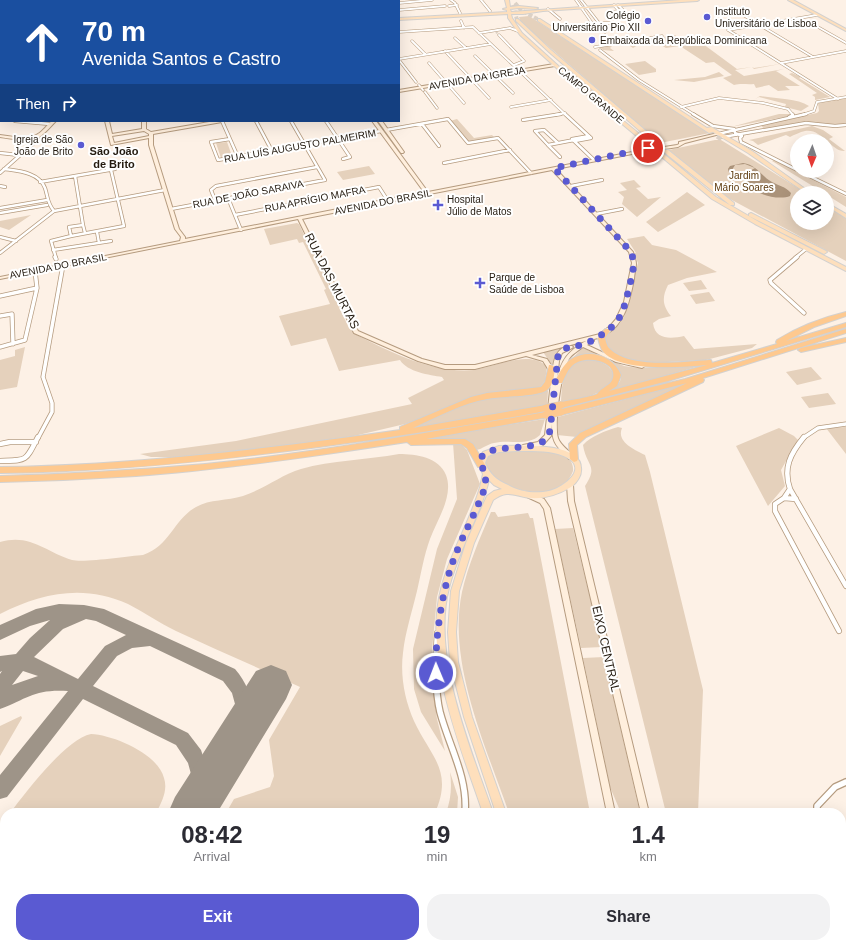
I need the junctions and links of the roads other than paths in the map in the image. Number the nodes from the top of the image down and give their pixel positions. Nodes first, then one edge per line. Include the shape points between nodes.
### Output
1 (128, 0) edge
2 (139, 0) edge
3 (432, 0) edge
4 (451, 0) edge
5 (481, 0) edge
6 (507, 0) edge
7 (576, 0) edge
8 (581, 0) edge
9 (671, 0) edge
10 (697, 0) edge
11 (790, 0) edge
12 (795, 0) edge
13 (415, 1) edge
14 (400, 3) edge
15 (522, 4) dead end
16 (617, 4) junction
17 (457, 5) junction
18 (446, 6) dead end
19 (450, 6) dead end
20 (583, 6) junction
21 (528, 8) junction
22 (548, 9) junction
23 (400, 10) edge
24 (490, 11) junction
25 (509, 11) junction
26 (741, 11) dead end
27 (460, 12) junction
28 (532, 12) junction
29 (619, 12) junction
30 (451, 15) junction
31 (817, 15) junction
32 (400, 17) edge
33 (400, 17) edge
34 (608, 17) dead end
35 (560, 19) dead end
36 (517, 20) tunnel mouth
37 (538, 20) tunnel mouth
38 (461, 21) dead end
39 (599, 23) junction
40 (759, 24) junction
41 (818, 27) dead end
42 (464, 28) junction
43 (618, 28) dead end
44 (846, 29) edge
45 (518, 31) junction
46 (400, 32) edge
47 (606, 32) dead end
48 (479, 33) junction
49 (499, 35) tunnel mouth
50 (662, 36) dead end
51 (455, 38) dead end
52 (412, 41) dead end
53 (846, 43) edge
54 (491, 44) junction
55 (581, 46) junction
56 (594, 46) dead end
57 (466, 48) junction
58 (600, 50) dead end
59 (445, 51) junction
60 (846, 51) edge
61 (425, 54) junction
62 (475, 56) dead end
63 (813, 57) junction
64 (558, 58) junction
65 (400, 60) edge
66 (400, 62) edge
67 (428, 63) dead end
68 (781, 63) junction
69 (514, 65) junction
70 (557, 65) junction
71 (403, 66) junction
72 (400, 67) edge
73 (568, 67) junction
74 (520, 71) junction
75 (495, 75) junction
76 (471, 79) junction
77 (447, 83) junction
78 (421, 87) junction
79 (400, 91) edge
80 (513, 93) dead end
81 (846, 97) edge
82 (489, 98) dead end
83 (604, 99) junction
84 (838, 99) junction
85 (551, 100) junction
86 (464, 103) dead end
87 (668, 103) junction
88 (681, 106) junction
89 (511, 107) dead end
90 (437, 108) dead end
91 (565, 112) junction
92 (614, 115) junction
93 (785, 118) junction
94 (523, 120) dead end
95 (31, 122) edge
96 (53, 122) edge
97 (107, 122) edge
98 (144, 122) edge
99 (217, 122) edge
100 (222, 122) edge
101 (257, 122) edge
102 (292, 122) edge
103 (327, 122) edge
104 (375, 122) edge
105 (381, 122) edge
106 (50, 124) junction
107 (422, 124) junction
108 (755, 124) junction
109 (846, 125) edge
110 (734, 129) junction
111 (142, 130) junction
112 (386, 130) junction
113 (381, 131) junction
114 (765, 131) junction
115 (711, 132) tunnel mouth
116 (718, 134) junction
117 (110, 135) junction
118 (151, 135) junction
119 (0, 136) edge
120 (39, 136) junction
121 (742, 136) junction
122 (26, 138) junction
123 (32, 138) junction
124 (723, 138) junction
125 (142, 139) junction
126 (230, 139) junction
127 (338, 139) junction
128 (697, 140) junction
129 (574, 141) junction
130 (558, 143) junction
131 (657, 143) tunnel mouth
132 (32, 144) junction
133 (151, 145) junction
134 (305, 145) junction
135 (548, 145) junction
136 (439, 146) dead end
137 (26, 148) junction
138 (654, 149) junction
139 (510, 150) junction
140 (272, 151) junction
141 (666, 151) tunnel mouth
142 (0, 153) edge
143 (19, 155) junction
144 (238, 157) junction
145 (560, 157) dead end
146 (343, 159) dead end
147 (594, 160) junction
148 (444, 162) dead end
149 (317, 167) junction
150 (790, 167) edge
151 (554, 168) junction
152 (4, 169) junction
153 (0, 173) edge
154 (531, 173) junction
155 (75, 176) junction
156 (813, 178) edge
157 (602, 180) dead end
158 (693, 181) junction
159 (40, 182) junction
160 (0, 186) edge
161 (571, 186) junction
162 (798, 186) edge
163 (5, 187) dead end
164 (422, 187) junction
165 (165, 190) junction
166 (429, 193) junction
167 (846, 194) edge
168 (418, 195) junction
169 (228, 198) junction
170 (118, 199) junction
171 (47, 200) junction
172 (215, 200) junction
173 (388, 201) junction
174 (728, 202) junction
175 (47, 204) junction
176 (80, 206) junction
177 (0, 208) edge
178 (834, 208) edge
179 (171, 209) junction
180 (622, 209) dead end
181 (54, 211) junction
182 (0, 213) edge
183 (235, 214) junction
184 (596, 214) junction
185 (846, 216) edge
186 (300, 218) junction
187 (83, 225) junction
188 (241, 230) junction
189 (97, 232) junction
190 (85, 233) junction
191 (176, 233) junction
192 (71, 236) junction
193 (790, 236) junction
194 (0, 237) edge
195 (184, 240) junction
196 (16, 242) junction
197 (111, 242) dead end
198 (99, 243) junction
199 (165, 244) junction
200 (806, 249) junction
201 (52, 250) junction
202 (0, 253) edge
203 (816, 253) junction
204 (56, 259) dead end
205 (846, 264) edge
206 (63, 265) junction
207 (846, 269) edge
208 (35, 271) junction
209 (0, 278) edge
210 (37, 288) junction
211 (0, 296) edge
212 (804, 313) dead end
213 (846, 314) edge
214 (0, 316) edge
215 (846, 325) edge
216 (608, 331) junction
217 (840, 331) edge
218 (600, 336) junction
219 (846, 340) edge
220 (577, 342) junction
221 (13, 344) junction
222 (583, 345) junction
223 (0, 347) edge
224 (772, 350) junction
225 (540, 351) junction
226 (524, 355) junction
227 (657, 364) junction
228 (549, 365) junction
229 (721, 366) junction
230 (557, 380) junction
231 (596, 398) junction
232 (561, 409) junction
233 (546, 412) junction
234 (846, 424) edge
235 (395, 433) junction
236 (36, 442) junction
237 (0, 444) edge
238 (356, 446) junction
239 (515, 449) junction
240 (572, 458) junction
241 (0, 461) edge
242 (481, 465) junction
243 (0, 470) edge
244 (486, 474) junction
245 (0, 478) edge
246 (570, 484) junction
247 (790, 489) junction
248 (508, 491) junction
249 (530, 495) junction
250 (784, 498) junction
251 (796, 499) junction
252 (846, 586) edge
253 (442, 613) junction
254 (840, 631) dead end
255 (846, 782) edge
256 (465, 808) edge
257 (486, 808) edge
258 (499, 808) edge
259 (609, 808) edge
260 (644, 808) edge
261 (817, 808) edge

1 - 2 street
3 - 13 street
4 - 17 street
5 - 24 street
6 - 25 main road, CAMPO GRANDE
7 - 20 street
8 - 20 street
9 - 16 main road
10 - 16 main road
11 - 31 main road
12 - 44 main road
13 - 14 street
15 - 21 main road
16 - 20 main road
16 - 29 street
16 - 29 street via 624,12
17 - 19 street
17 - 27 street
18 - 23 street
20 - 21 main road
20 - 22 main road
20 - 39 street
20 - 39 street via 592,23
21 - 25 main road
21 - 28 main road
22 - 28 main road
22 - 35 street
24 - 25 main road
24 - 27 main road
25 - 28 main road
25 - 30 main road
25 - 45 main road, CAMPO GRANDE
26 - 40 street
27 - 30 main road
27 - 32 main road
28 - 55 main road
29 - 34 street via 610,12
30 - 33 main road
31 - 40 street
31 - 44 main road
36 - 64 main road, CAMPO GRANDE
37 - 55 main road
38 - 42 street
39 - 43 street via 613,23
39 - 47 street
40 - 63 street
40 - 68 street via 728,30
41 - 53 street
42 - 46 street
42 - 48 street via 473,27
45 - 48 street via 510,27
45 - 70 main road, CAMPO GRANDE
48 - 54 street
49 - 69 street via 524,62
50 - 56 street
51 - 57 street
52 - 61 street
54 - 57 street
54 - 69 street
55 - 87 main road
57 - 59 street
58 - 88 street via 639,80
59 - 61 street
59 - 76 street
60 - 63 street
61 - 65 street
62 - 75 street
63 - 68 street
64 - 70 main road
64 - 73 main road, CAMPO GRANDE
66 - 71 street
67 - 77 street
68 - 84 street
69 - 74 street
70 - 73 main road
70 - 74 street, AVENIDA DA IGREJA
70 - 92 main road, CAMPO GRANDE
71 - 72 street
71 - 78 street
73 - 83 main road, CAMPO GRANDE
74 - 75 street, AVENIDA DA IGREJA
74 - 85 street
75 - 76 street, AVENIDA DA IGREJA
75 - 80 street
76 - 77 street, AVENIDA DA IGREJA
76 - 82 street
77 - 78 street, AVENIDA DA IGREJA
77 - 86 street
78 - 79 street, AVENIDA DA IGREJA
78 - 90 street
81 - 84 street
83 - 92 main road
83 - 131 main road, CAMPO GRANDE
84 - 93 street via 817,102 812,112
85 - 89 street
85 - 91 street
87 - 115 main road
87 - 116 main road
88 - 93 street via 719,98 740,100 788,109 793,114
88 - 110 street via 713,126
91 - 94 street
91 - 129 street via 589,136 572,139
92 - 138 main road, CAMPO GRANDE
93 - 108 street
95 - 106 street
96 - 106 street
97 - 117 street
98 - 111 street
99 - 118 street
100 - 126 street
101 - 140 street
102 - 134 street
103 - 127 street
104 - 113 street
105 - 112 street
106 - 120 street
107 - 112 street
107 - 136 street
107 - 139 street via 448,119 468,143 498,138
108 - 110 street
108 - 114 street via 763,127
109 - 114 street via 834,128 807,123
110 - 116 street
110 - 121 street via 735,133
111 - 117 street
111 - 118 street
111 - 125 street via 136,135
112 - 113 street
112 - 166 street
113 - 127 street, RUA LUÍS AUGUSTO PALMEIRIM
113 - 164 street
114 - 121 street
116 - 124 main road
116 - 128 street
117 - 125 street via 112,144
118 - 125 street
118 - 133 street
119 - 122 street
120 - 123 street
120 - 132 street
121 - 124 street
121 - 150 street via 740,139 743,143
122 - 123 street
122 - 137 street
123 - 132 street
124 - 128 street
124 - 162 main road
125 - 133 street
126 - 144 street
126 - 144 street, RUA LUÍS AUGUSTO PALMEIRIM via 211,142 218,160
127 - 134 street, RUA LUÍS AUGUSTO PALMEIRIM
127 - 146 street via 350,157
128 - 138 street, AVENIDA DO BRASIL
129 - 130 street
129 - 147 street
130 - 135 street
130 - 135 street via 544,130 535,131
132 - 137 street
133 - 165 street
134 - 140 street, RUA LUÍS AUGUSTO PALMEIRIM
134 - 149 street
135 - 145 street
137 - 143 street
138 - 147 street, AVENIDA DO BRASIL
138 - 158 main road, CAMPO GRANDE
139 - 148 street
139 - 154 street
140 - 144 street, RUA LUÍS AUGUSTO PALMEIRIM
141 - 174 main road
142 - 143 street
143 - 152 street
147 - 151 street, AVENIDA DO BRASIL
149 - 169 street, RUA DE JOÃO SARAIVA via 325,180
149 - 172 street via 216,186 211,190
151 - 154 street, AVENIDA DO BRASIL
151 - 161 street, RUA DAS MURTAS
152 - 153 street
152 - 159 street via 28,173
154 - 166 street, AVENIDA DO BRASIL
155 - 159 street
155 - 170 street via 109,170
155 - 176 street
156 - 167 street
157 - 161 street
158 - 174 main road
158 - 200 main road, CAMPO GRANDE via 732,209
159 - 171 street
160 - 163 street
161 - 184 street, RUA DAS MURTAS
164 - 166 street
164 - 168 street
165 - 170 street
165 - 179 street
166 - 168 street, AVENIDA DO BRASIL
168 - 173 street, AVENIDA DO BRASIL
169 - 172 street, RUA DE JOÃO SARAIVA
169 - 183 street
170 - 176 street
170 - 189 street via 124,226
171 - 175 street
171 - 177 street
172 - 179 street, RUA DE JOÃO SARAIVA
173 - 183 street, RUA APRÍGIO MAFRA via 379,187
173 - 186 street, AVENIDA DO BRASIL
174 - 193 main road
175 - 181 street
175 - 182 street
176 - 181 street
176 - 187 street
178 - 185 main road
179 - 191 street
180 - 184 street
181 - 196 street
183 - 188 street
184 - 216 street, RUA DAS MURTAS via 631,252 634,263 622,315
186 - 188 street, AVENIDA DO BRASIL
186 - 226 street, RUA DAS MURTAS via 356,332 420,360 445,367 475,367
187 - 190 street
187 - 192 street via 69,227
188 - 195 street, AVENIDA DO BRASIL via 198,240
189 - 190 street
189 - 198 street
190 - 192 street
191 - 195 street via 184,236
191 - 199 street via 171,242
192 - 201 street via 52,241
193 - 203 main road
193 - 205 main road
194 - 196 street
195 - 199 street, AVENIDA DO BRASIL
196 - 202 street
197 - 198 street
198 - 201 street
199 - 206 street, AVENIDA DO BRASIL
200 - 203 main road, CAMPO GRANDE
200 - 212 street via 770,280
201 - 204 street
203 - 207 main road, CAMPO GRANDE
206 - 208 street, AVENIDA DO BRASIL
206 - 236 street via 43,377 52,403 52,412
208 - 209 street, AVENIDA DO BRASIL
208 - 210 street
210 - 211 street
210 - 221 street via 25,340
213 - 224 highway via 788,336
214 - 221 street via 12,314
215 - 217 highway
216 - 218 street, RUA DAS MURTAS
216 - 227 highway via 602,336 601,341 609,353 633,362
217 - 224 highway
218 - 220 street, RUA DAS MURTAS
218 - 222 street, RUA DAS MURTAS
219 - 224 highway via 801,350
220 - 222 street
220 - 225 street, RUA DAS MURTAS
221 - 223 street
222 - 227 street via 628,364
222 - 230 street, RUA DAS MURTAS via 566,359
222 - 230 street via 560,352 556,361
224 - 229 highway
225 - 226 street, RUA DAS MURTAS
225 - 228 street
226 - 228 street via 535,356
227 - 229 highway
228 - 230 street
228 - 235 highway via 550,382 541,390 471,400
229 - 231 highway
229 - 232 highway via 609,401
229 - 240 highway via 588,432 574,442
230 - 231 highway via 574,361 591,357 604,360 614,367 617,379 608,390
230 - 239 street, RUA DAS MURTAS via 548,436 540,444
230 - 240 street, RUA DAS MURTAS via 554,437
231 - 232 highway
232 - 233 highway, bridge
233 - 235 highway
233 - 238 highway
234 - 247 street via 823,426 809,432 786,471
235 - 243 highway via 177,462
236 - 237 street
236 - 241 street via 27,458
238 - 242 highway via 458,440 470,446
238 - 245 highway via 157,471
239 - 240 main road via 554,451
239 - 242 main road via 488,451 481,458
240 - 246 main road via 578,467 578,473
242 - 244 main road
244 - 248 main road
244 - 253 main road via 484,488 451,566
246 - 249 main road via 551,493
246 - 260 street, EIXO CENTRAL via 571,501
247 - 250 street
247 - 251 street
248 - 249 main road
248 - 258 main road via 490,498 470,543 456,586 452,632 454,662 468,717
249 - 259 street via 547,508
250 - 251 street
250 - 254 street via 775,504 775,511
251 - 252 street
253 - 256 street via 435,652 436,691 466,796
253 - 257 main road via 442,653 450,695
255 - 261 street via 835,787

